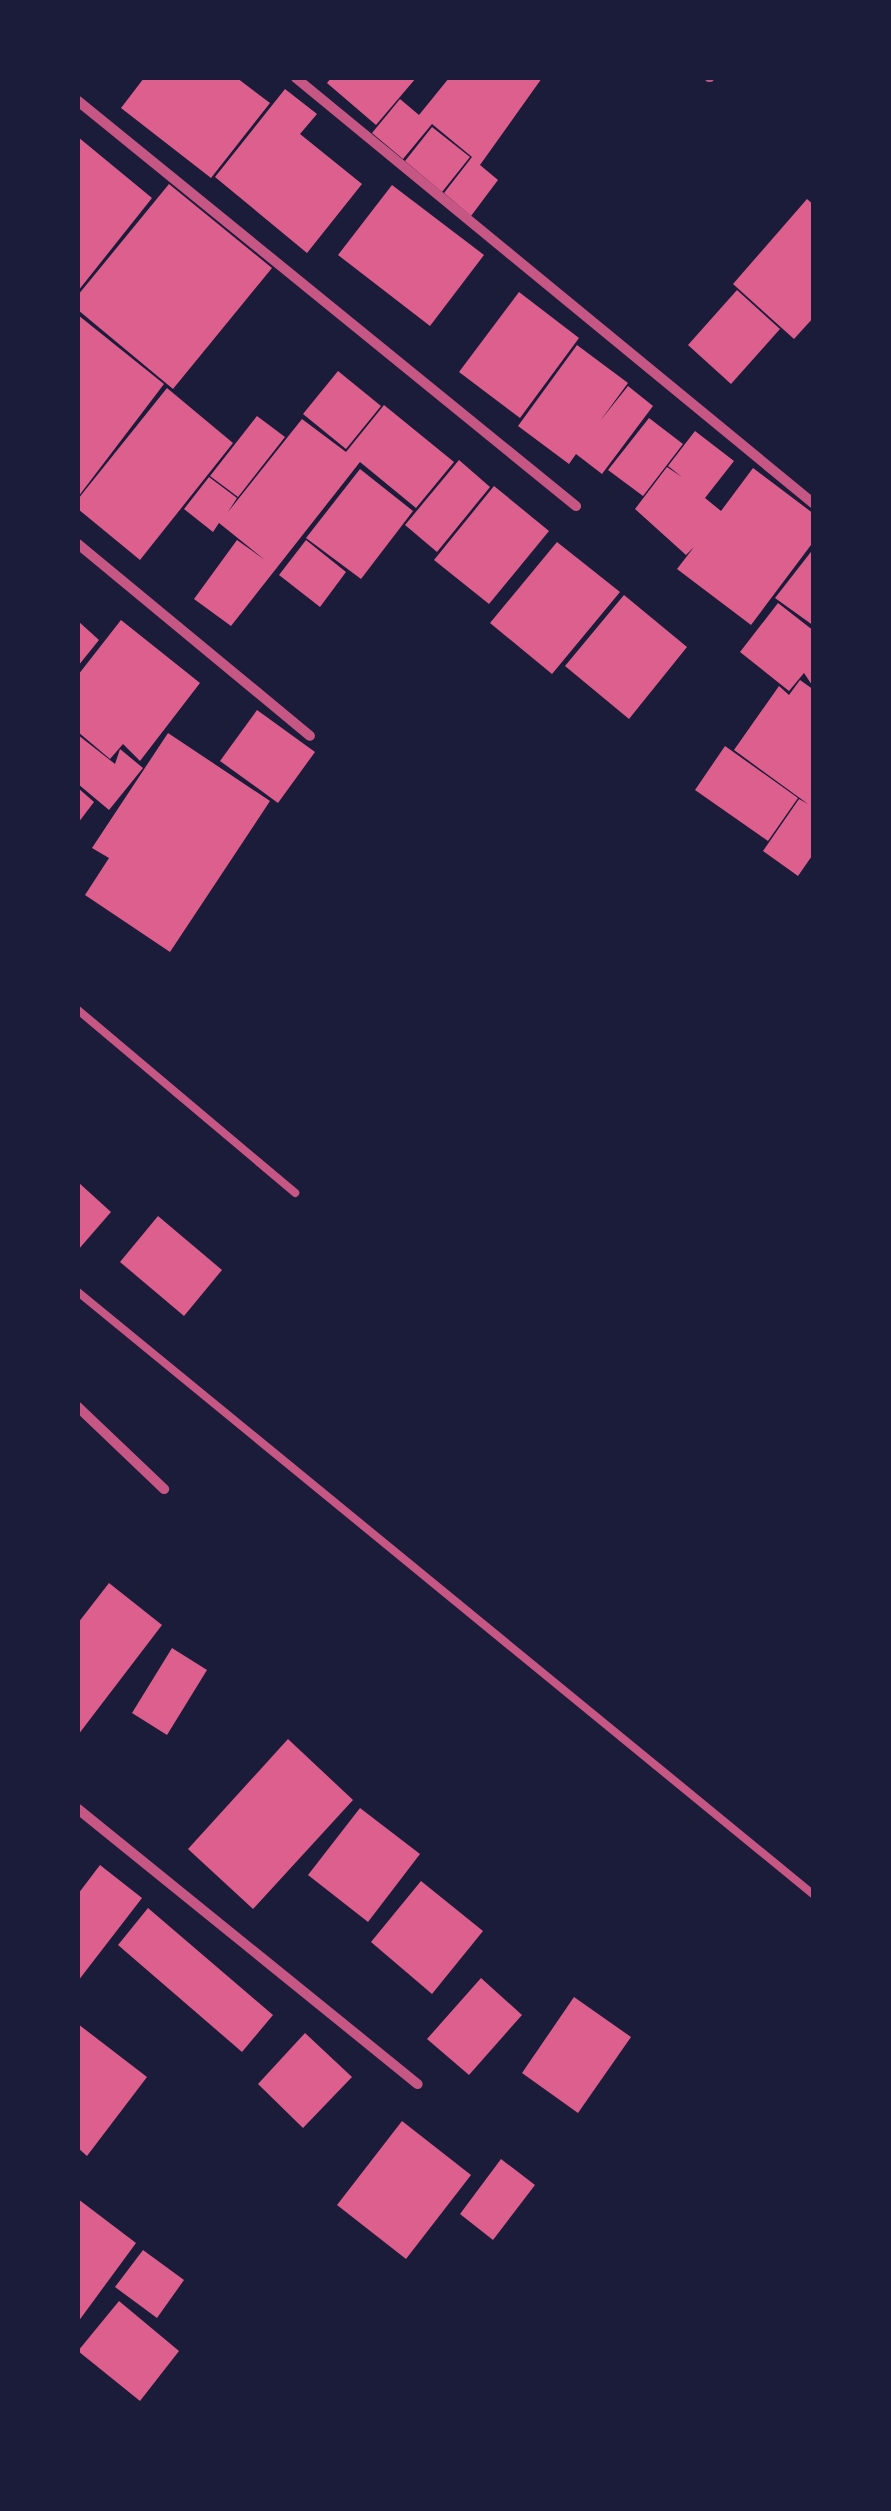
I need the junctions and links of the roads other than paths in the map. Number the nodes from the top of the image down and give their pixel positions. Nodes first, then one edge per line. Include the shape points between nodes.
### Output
1 (296, 78) edge
2 (78, 101) edge
3 (814, 504) edge
4 (576, 506) dead end
5 (78, 544) edge
6 (310, 736) dead end
7 (78, 1010) edge
8 (295, 1192) dead end
9 (78, 1292) edge
10 (78, 1407) edge
11 (164, 1490) dead end
12 (78, 1809) edge
13 (814, 1895) edge
14 (418, 2084) dead end

1 - 3 street
2 - 4 street
5 - 6 street
7 - 8 lane
9 - 13 lane
10 - 11 street
12 - 14 street

